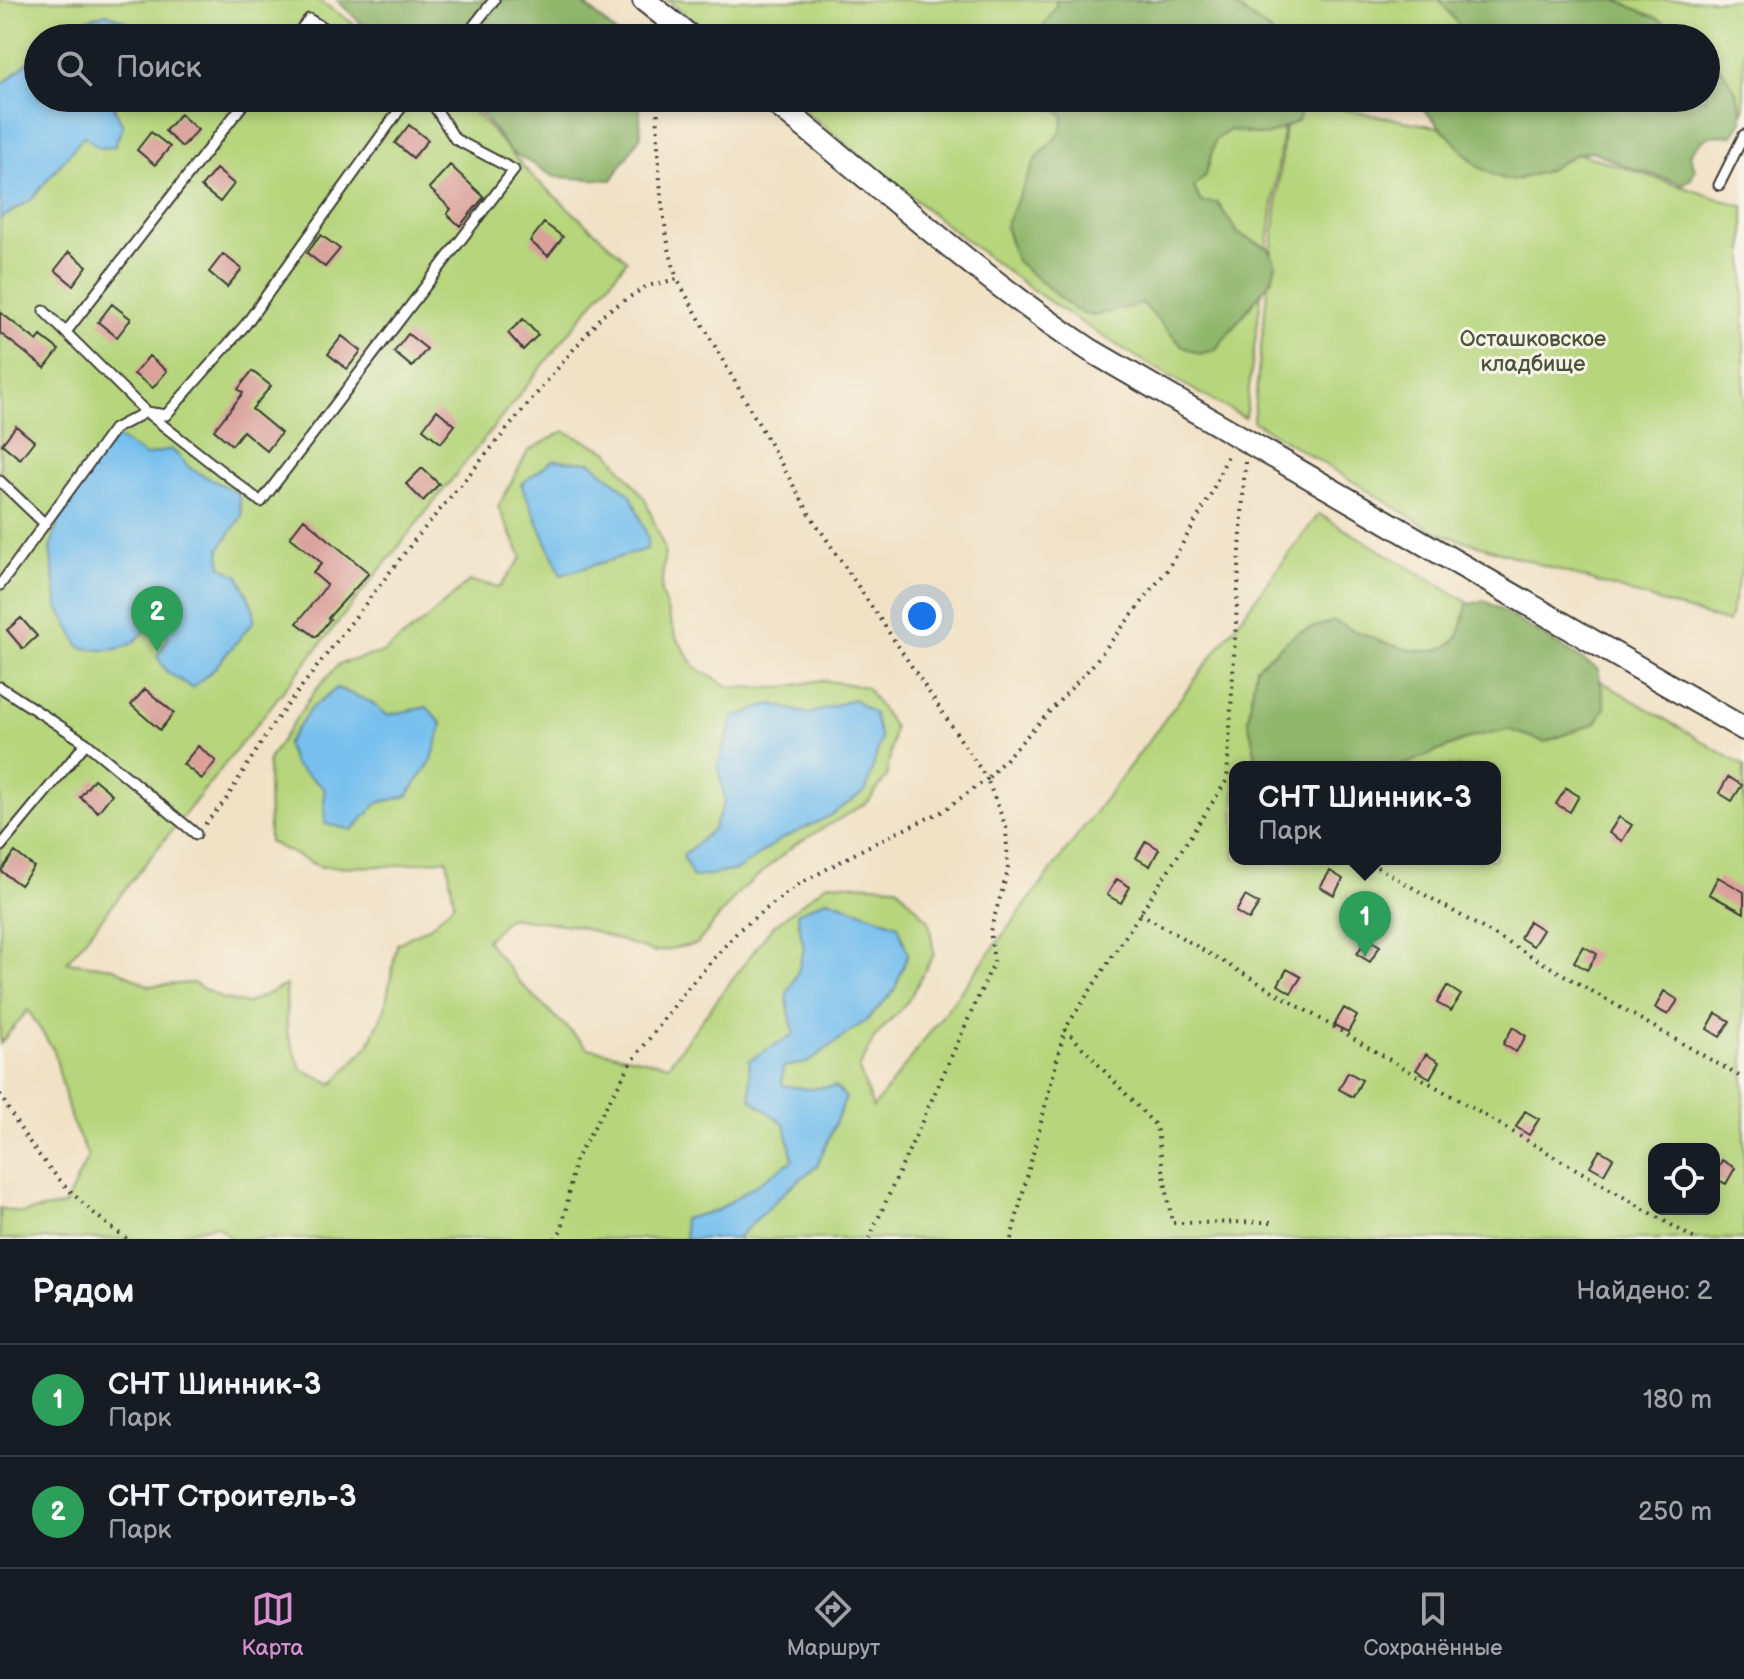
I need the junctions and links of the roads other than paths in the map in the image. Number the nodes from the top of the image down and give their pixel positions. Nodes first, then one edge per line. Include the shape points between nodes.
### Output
1 (494, 0) edge
2 (644, 0) edge
3 (475, 24) edge
4 (674, 24) edge
5 (237, 112) edge
6 (398, 112) edge
7 (438, 112) edge
8 (786, 112) edge
9 (1744, 135) edge
10 (1719, 185) dead end
11 (44, 311) dead end
12 (66, 332) junction
13 (146, 412) junction
14 (0, 481) edge
15 (44, 523) junction
16 (0, 585) edge
17 (0, 687) edge
18 (1744, 729) edge
19 (86, 743) junction
20 (196, 834) road end
21 (0, 847) edge

1 - 3 lane
2 - 4 street
5 - 12 lane
6 - 13 lane via 246,324 166,415
7 - 13 lane via 455,139 514,170 261,502
8 - 18 street via 981,273 1090,350
9 - 10 lane
11 - 12 lane
12 - 13 lane
13 - 15 lane via 114,429
14 - 15 lane
15 - 16 lane
17 - 19 lane
19 - 20 lane
19 - 21 lane

